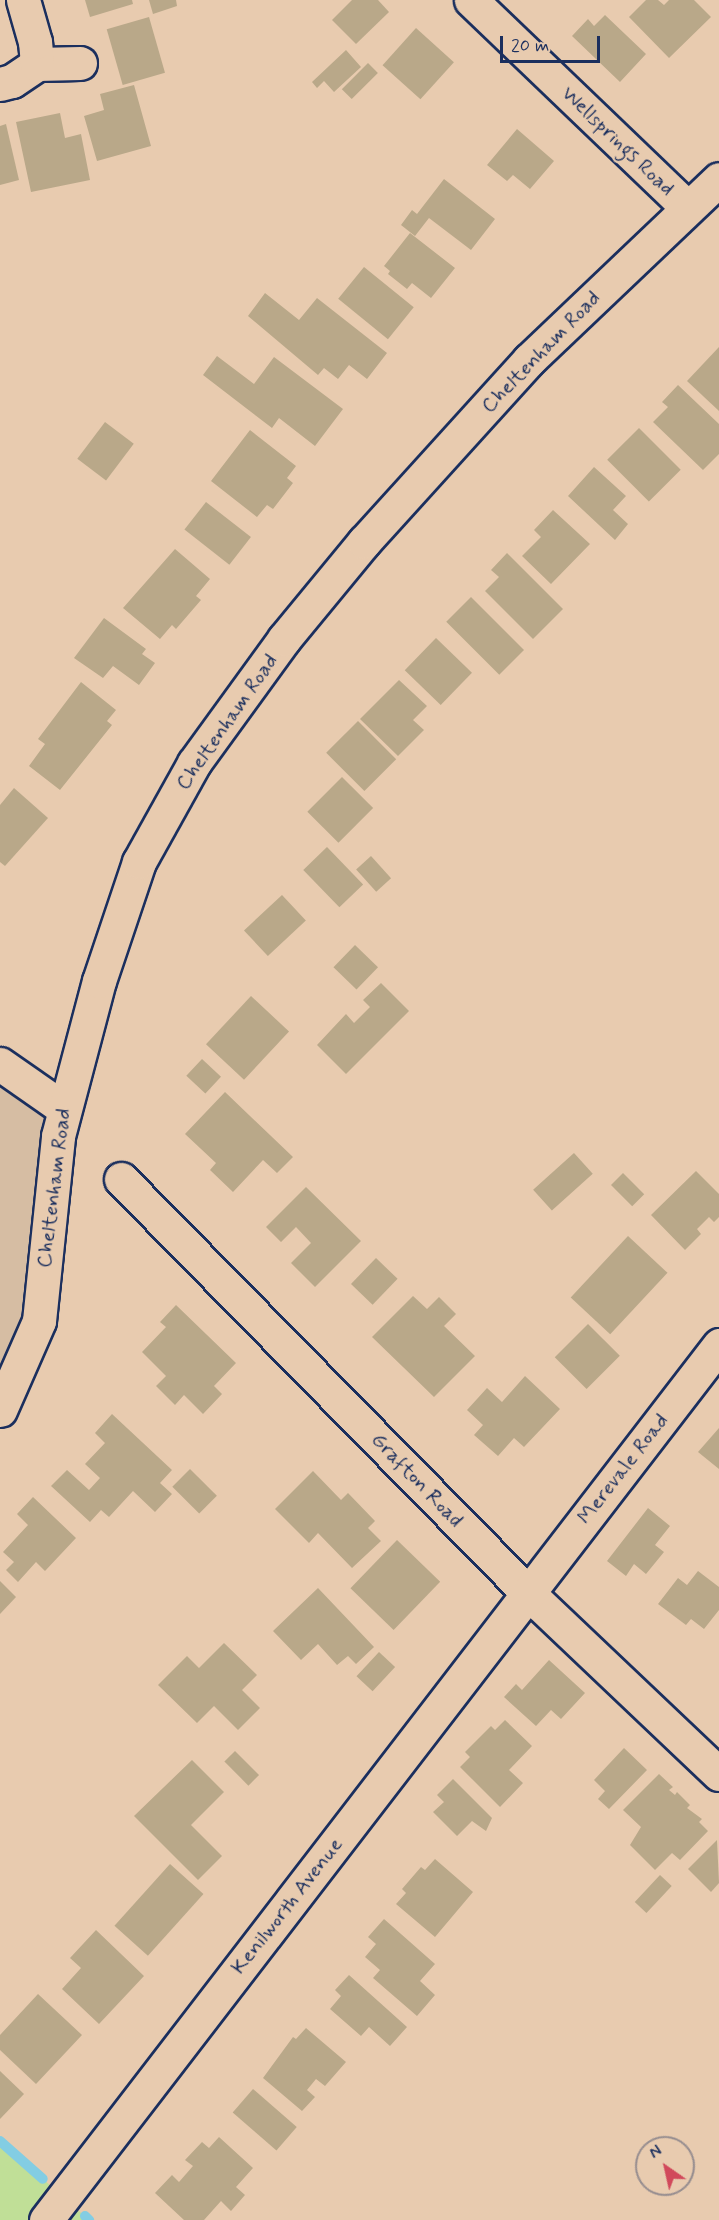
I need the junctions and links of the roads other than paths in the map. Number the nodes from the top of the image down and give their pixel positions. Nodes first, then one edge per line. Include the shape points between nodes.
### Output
1 (23, 0) edge
2 (471, 0) edge
3 (80, 63) dead end
4 (37, 64) junction
5 (0, 84) edge
6 (719, 179) edge
7 (687, 207) junction
8 (0, 1064) edge
9 (63, 1108) junction
10 (121, 1179) dead end
11 (719, 1345) edge
12 (0, 1410) edge
13 (528, 1593) junction
14 (719, 1774) edge
15 (46, 2220) edge

1 - 4 street
2 - 7 street, Wellsprings Road
3 - 4 street
4 - 5 street via 12,81
6 - 7 street, Cheltenham Road
7 - 9 street, Cheltenham Road via 529,360 364,542 285,639 194,763 139,862 99,981
8 - 9 street
9 - 12 street, Cheltenham Road via 39,1321
10 - 13 street, Grafton Road
11 - 13 street, Merevale Road
13 - 14 street, Grafton Road
13 - 15 street, Kenilworth Avenue

